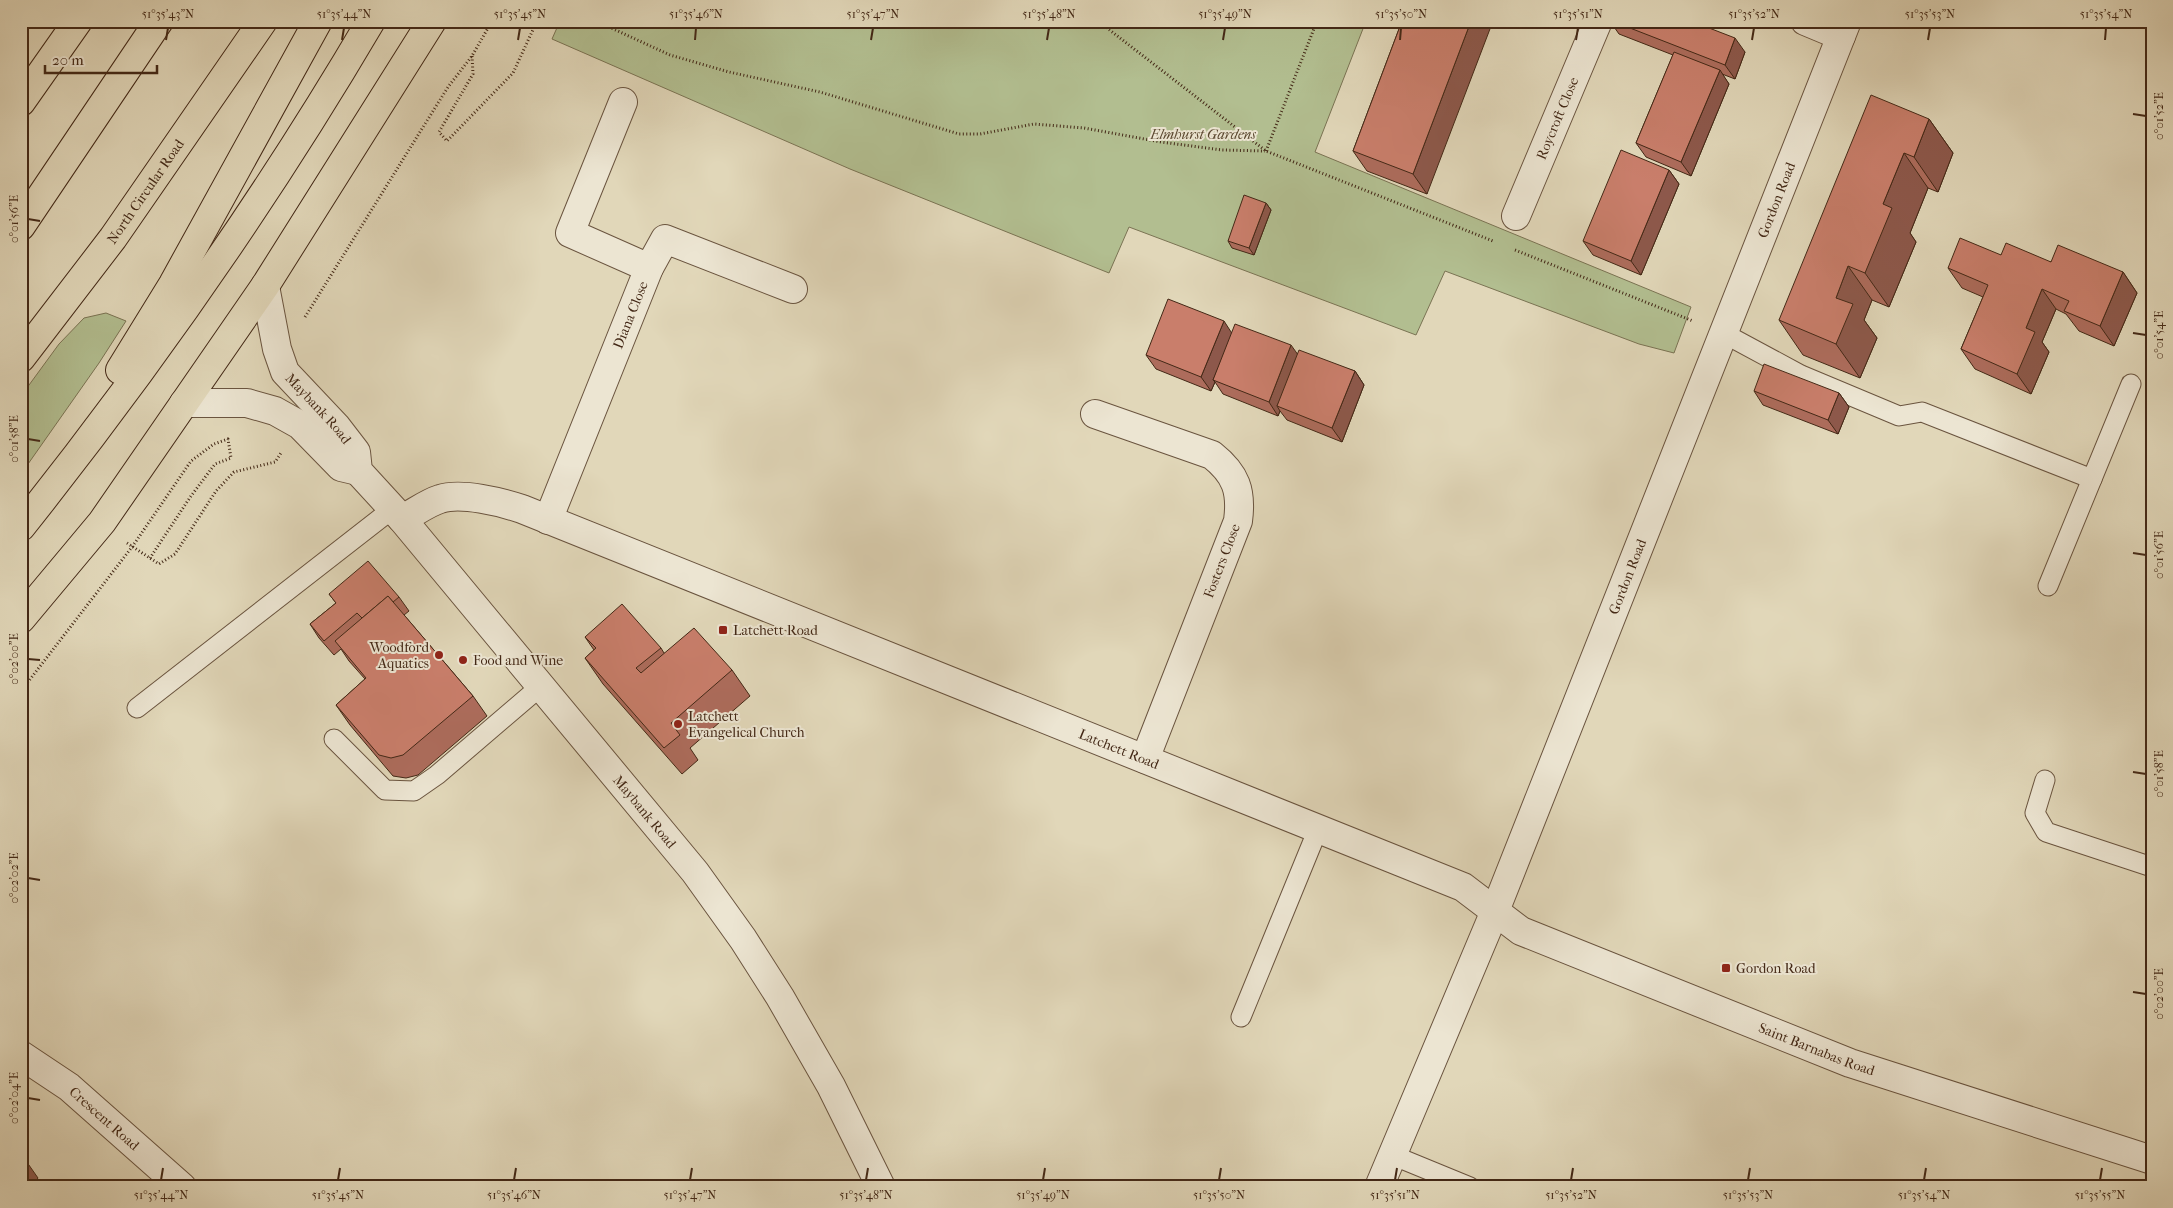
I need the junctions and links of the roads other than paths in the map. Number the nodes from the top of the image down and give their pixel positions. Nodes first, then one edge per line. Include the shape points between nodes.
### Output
1 (78, 21) edge
2 (159, 21) edge
3 (263, 21) edge
4 (318, 21) edge
5 (371, 21) edge
6 (432, 21) edge
7 (1598, 21) edge
8 (1805, 21) edge
9 (1844, 28) edge
10 (21, 102) edge
11 (623, 102) dead end
12 (1516, 216) dead end
13 (21, 226) edge
14 (649, 268) junction
15 (265, 286) junction
16 (793, 289) dead end
17 (1724, 333) junction
18 (21, 358) edge
19 (2131, 384) dead end
20 (184, 403) junction
21 (1095, 414) dead end
22 (87, 444) junction
23 (358, 471) junction
24 (2092, 479) junction
25 (396, 514) junction
26 (548, 520) junction
27 (21, 527) edge
28 (2048, 586) dead end
29 (21, 619) edge
30 (541, 686) junction
31 (137, 708) dead end
32 (334, 739) dead end
33 (1145, 759) junction
34 (2046, 780) dead end
35 (1318, 829) junction
36 (2152, 867) edge
37 (1495, 911) junction
38 (1241, 1017) dead end
39 (21, 1056) edge
40 (1392, 1155) junction
41 (2152, 1160) edge
42 (182, 1187) edge
43 (881, 1187) edge
44 (1379, 1187) edge
45 (1470, 1187) edge

1 - 10 highway
2 - 13 highway
3 - 18 highway, North Circular Road via 113,238
4 - 22 highway via 173,284 100,403
5 - 22 highway via 255,207
6 - 15 highway
7 - 12 street, Roycroft Close
8 - 9 street
9 - 17 street, Gordon Road
11 - 14 street via 570,233
14 - 16 street, Diana Close via 665,239
14 - 26 street, Diana Close
15 - 20 highway
15 - 23 street, Maybank Road via 285,372 318,405 356,452
17 - 24 lane via 1801,374 1900,416 1922,412
17 - 37 street, Gordon Road
19 - 24 lane
20 - 23 street, Maybank Road via 247,403 275,411 300,424 341,467
20 - 29 highway via 102,522
21 - 33 street, Fosters Close via 1212,455 1224,464 1232,477 1240,502 1238,521
22 - 27 highway
23 - 25 street, Maybank Road
24 - 28 lane
25 - 26 street, Latchett Road via 441,499 470,498 502,503
25 - 30 street, Maybank Road
25 - 31 lane
26 - 33 street, Latchett Road
30 - 32 lane via 414,792 385,790
30 - 43 street, Maybank Road via 695,872 743,938 831,1086
33 - 35 street, Latchett Road
34 - 36 lane via 2035,813 2046,832
35 - 37 street, Latchett Road via 1462,887
35 - 38 lane
37 - 40 street, Gordon Road
37 - 41 street, Saint Barnabas Road via 1521,931 1850,1063
39 - 42 street, Crescent Road via 68,1087
40 - 44 street, Gordon Road
40 - 45 lane

